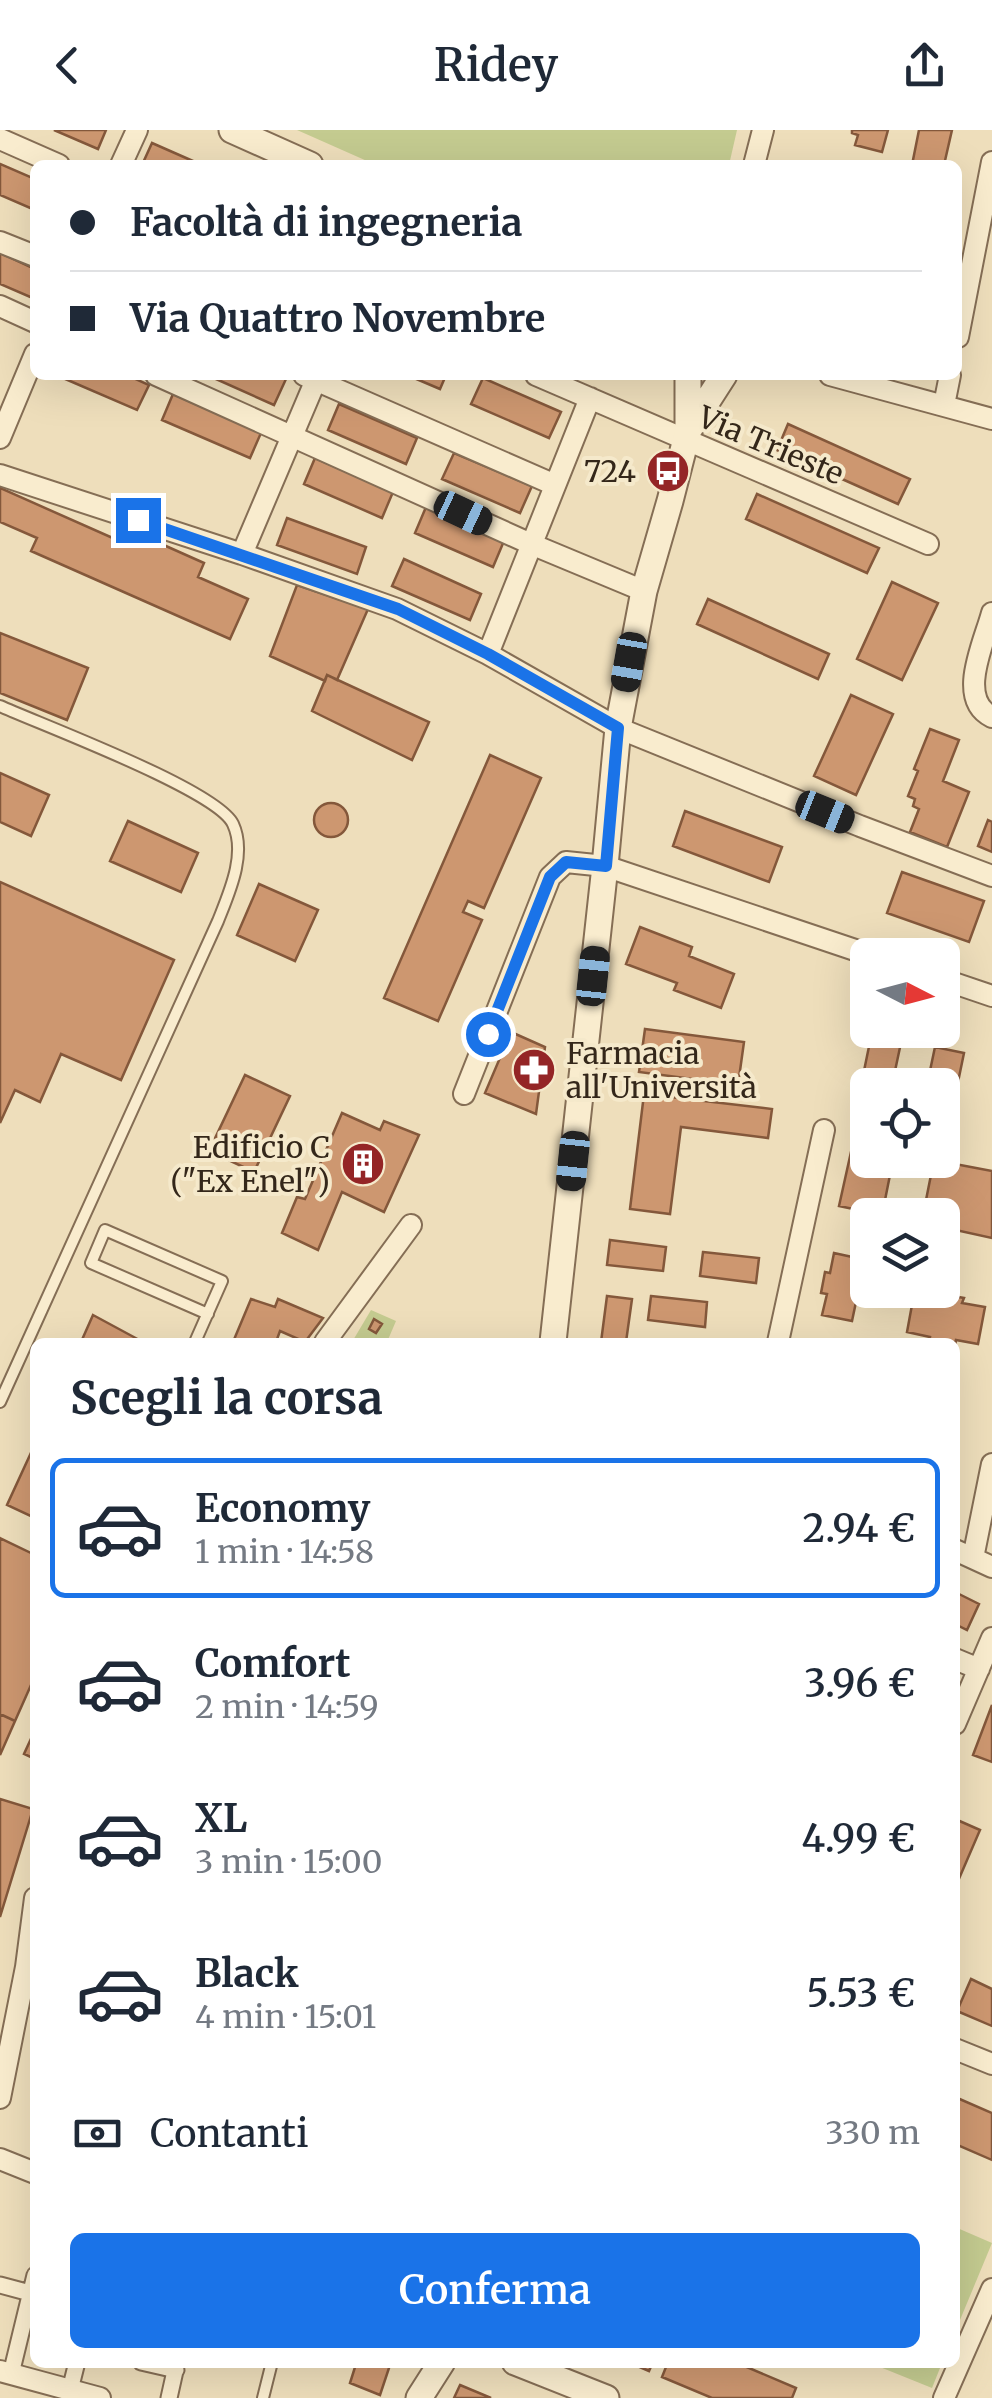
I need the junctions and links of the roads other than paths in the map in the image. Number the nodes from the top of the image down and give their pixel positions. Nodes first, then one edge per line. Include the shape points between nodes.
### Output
1 (137, 130) edge
2 (232, 130) edge
3 (763, 130) edge
4 (0, 139) edge
5 (48, 160) edge
6 (123, 160) edge
7 (299, 160) edge
8 (755, 160) edge
9 (992, 162) edge
10 (0, 242) edge
11 (30, 254) edge
12 (0, 306) edge
13 (962, 316) edge
14 (30, 320) edge
15 (30, 366) edge
16 (167, 380) edge
17 (312, 380) edge
18 (320, 380) edge
19 (548, 380) edge
20 (688, 380) edge
21 (721, 380) edge
22 (849, 380) edge
23 (949, 380) edge
24 (590, 398) junction
25 (944, 405) junction
26 (992, 418) edge
27 (292, 435) junction
28 (686, 436) junction
29 (0, 438) edge
30 (0, 475) edge
31 (555, 484) junction
32 (531, 544) junction
33 (928, 544) dead end
34 (242, 554) junction
35 (644, 591) junction
36 (992, 613) edge
37 (488, 654) junction
38 (0, 706) edge
39 (992, 716) edge
40 (618, 728) junction
41 (606, 866) junction
42 (992, 876) edge
43 (850, 948) edge
44 (960, 985) edge
45 (992, 996) edge
46 (464, 1094) dead end
47 (824, 1130) dead end
48 (411, 1225) dead end
49 (208, 1314) junction
50 (197, 1338) edge
51 (329, 1338) edge
52 (553, 1338) edge
53 (779, 1338) edge
54 (0, 1402) edge
55 (992, 1464) edge
56 (973, 1559) edge
57 (992, 1638) edge
58 (960, 1660) edge
59 (979, 1669) junction
60 (960, 1713) edge
61 (30, 1972) edge
62 (960, 2050) edge
63 (992, 2064) edge
64 (0, 2098) edge
65 (0, 2159) edge
66 (30, 2172) edge
67 (0, 2285) edge
68 (992, 2290) edge
69 (30, 2293) joint
70 (28, 2336) edge
71 (960, 2362) edge
72 (76, 2368) edge
73 (176, 2368) edge
74 (270, 2368) edge
75 (422, 2368) edge
76 (438, 2368) edge
77 (530, 2368) edge
78 (957, 2368) edge
79 (5, 2372) edge
80 (70, 2390) junction
81 (420, 2396) edge
82 (100, 2398) edge
83 (169, 2398) edge
84 (263, 2398) edge
85 (606, 2398) edge
86 (944, 2398) edge

1 - 6 street
2 - 7 street
3 - 8 street
4 - 5 street
9 - 13 street
10 - 11 street
12 - 14 street
15 - 29 street
16 - 27 street
17 - 27 street
18 - 31 street
19 - 24 street, Via Trieste
20 - 28 street
21 - 28 street
22 - 25 street
23 - 25 street
24 - 28 street, Via Trieste
24 - 31 street
25 - 26 street
27 - 32 street
27 - 34 street
28 - 33 street, Via Trieste
28 - 35 street
30 - 34 street
31 - 32 street
32 - 35 street
32 - 37 street
34 - 37 street via 398,609
35 - 40 street
36 - 39 street via 973,690 978,706
37 - 40 street
38 - 54 lane via 210,800 232,822 238,847 218,921
40 - 41 street
40 - 42 street
41 - 43 street
41 - 46 street via 566,862 550,877
41 - 52 street
44 - 45 street
47 - 53 street
48 - 51 street
49 - 49 lane via 91,1263 106,1230 222,1281
49 - 50 lane
55 - 56 street
57 - 59 street
58 - 59 street
59 - 60 street
61 - 64 street
62 - 63 street
65 - 66 street
67 - 69 street
68 - 71 street
69 - 70 street
70 - 79 street
72 - 80 street
73 - 83 street
74 - 84 lane
75 - 81 street
76 - 81 street
77 - 85 street
78 - 86 street
79 - 80 street
80 - 82 street

